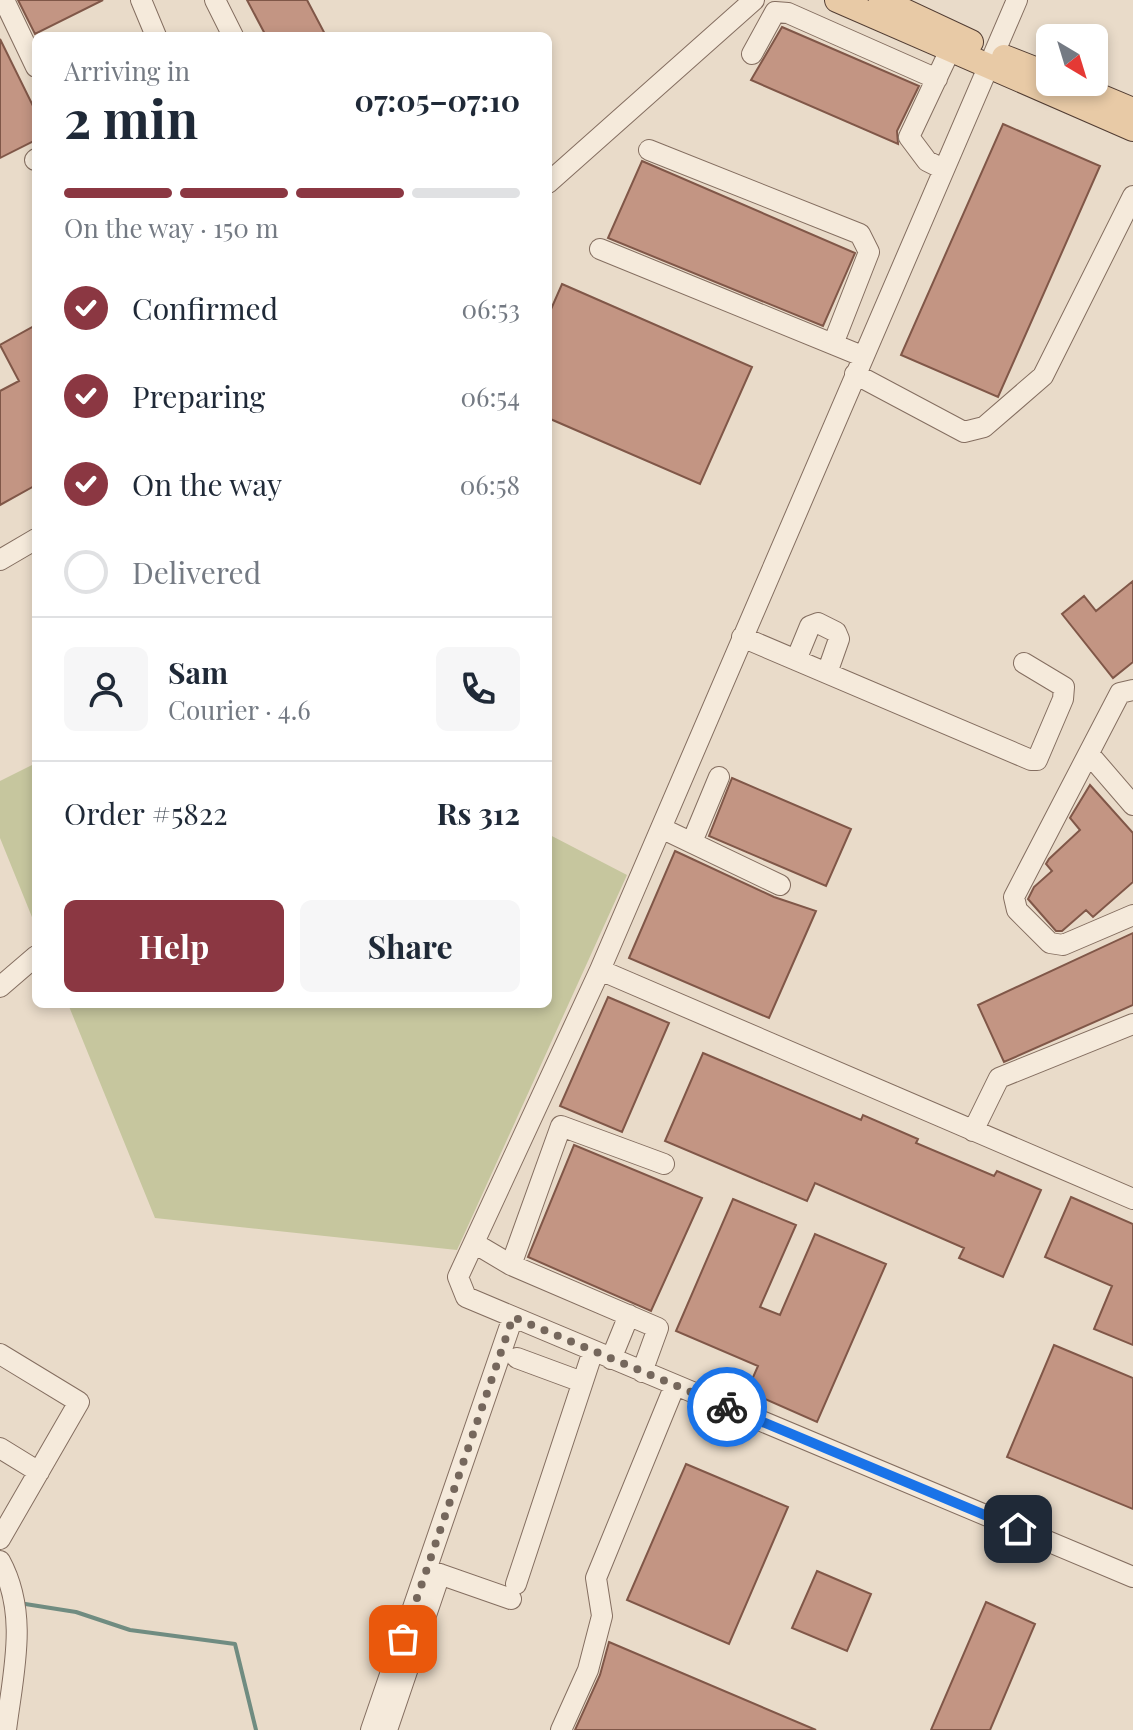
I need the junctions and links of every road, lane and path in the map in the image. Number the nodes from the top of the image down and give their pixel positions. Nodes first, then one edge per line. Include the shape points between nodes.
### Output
1 (4, 0) edge
2 (141, 0) edge
3 (215, 0) edge
4 (754, 0) edge
5 (837, 0) edge
6 (881, 0) edge
7 (1017, 0) edge
8 (795, 7) edge
9 (154, 32) edge
10 (231, 32) edge
11 (950, 50) junction
12 (752, 54) dead end
13 (32, 59) edge
14 (992, 60) junction
15 (1036, 71) edge
16 (937, 79) junction
17 (1100, 96) edge
18 (1133, 110) edge
19 (1133, 129) edge
20 (649, 150) dead end
21 (943, 169) junction
22 (552, 179) edge
23 (1133, 196) edge
24 (600, 249) dead end
25 (833, 344) junction
26 (859, 365) junction
27 (32, 541) edge
28 (0, 560) edge
29 (742, 637) junction
30 (796, 660) junction
31 (1024, 663) dead end
32 (827, 673) junction
33 (1133, 690) edge
34 (1089, 754) junction
35 (719, 777) dead end
36 (1133, 805) edge
37 (661, 828) junction
38 (692, 842) junction
39 (780, 885) dead end
40 (1133, 915) edge
41 (32, 959) edge
42 (600, 970) junction
43 (0, 987) edge
44 (1133, 1024) edge
45 (973, 1131) junction
46 (664, 1164) dead end
47 (1133, 1199) edge
48 (474, 1243) junction
49 (511, 1265) junction
50 (629, 1315) junction
51 (513, 1317) junction
52 (0, 1354) edge
53 (602, 1355) junction
54 (517, 1358) dead end
55 (642, 1372) junction
56 (582, 1382) junction
57 (675, 1385) junction
58 (0, 1448) edge
59 (39, 1472) junction
60 (0, 1539) edge
61 (0, 1561) edge
62 (433, 1572) junction
63 (1133, 1577) edge
64 (381, 1725) edge
65 (6, 1730) edge
66 (561, 1730) edge

1 - 13 street
2 - 9 street
3 - 10 street
4 - 22 street
5 - 11 main road
6 - 14 main road
7 - 14 street
8 - 12 street via 775,12
8 - 16 street
11 - 14 main road
11 - 16 street
14 - 15 main road
14 - 19 main road
14 - 21 street
16 - 21 street via 909,137 927,161
17 - 18 main road
20 - 25 street via 860,234 869,252
21 - 26 street
23 - 26 street via 1043,376 984,427 964,432
24 - 25 street
25 - 26 street
26 - 29 street
27 - 28 street
29 - 30 street
29 - 37 street
30 - 32 street
30 - 32 street via 810,626 818,623 839,639
31 - 32 street via 1064,687 1037,760
33 - 34 street via 1120,693
34 - 36 street
34 - 40 street via 1014,897 1017,910 1050,943 1063,945
35 - 38 street
37 - 38 street
37 - 42 street
38 - 39 street
41 - 43 street
42 - 45 street
42 - 48 street
44 - 45 street via 999,1078
45 - 47 street
46 - 49 street via 561,1126
48 - 49 street
48 - 51 street via 458,1277 466,1297
49 - 50 street
50 - 53 street
50 - 55 street via 658,1328
51 - 53 street
51 - 62 street
52 - 59 street via 79,1402
53 - 55 street
53 - 56 street
54 - 56 street
55 - 57 street
56 - 62 street via 514,1592
57 - 63 street
57 - 66 street via 596,1578 602,1616 588,1670
58 - 59 street
59 - 60 street
61 - 65 street via 19,1625
62 - 64 street

